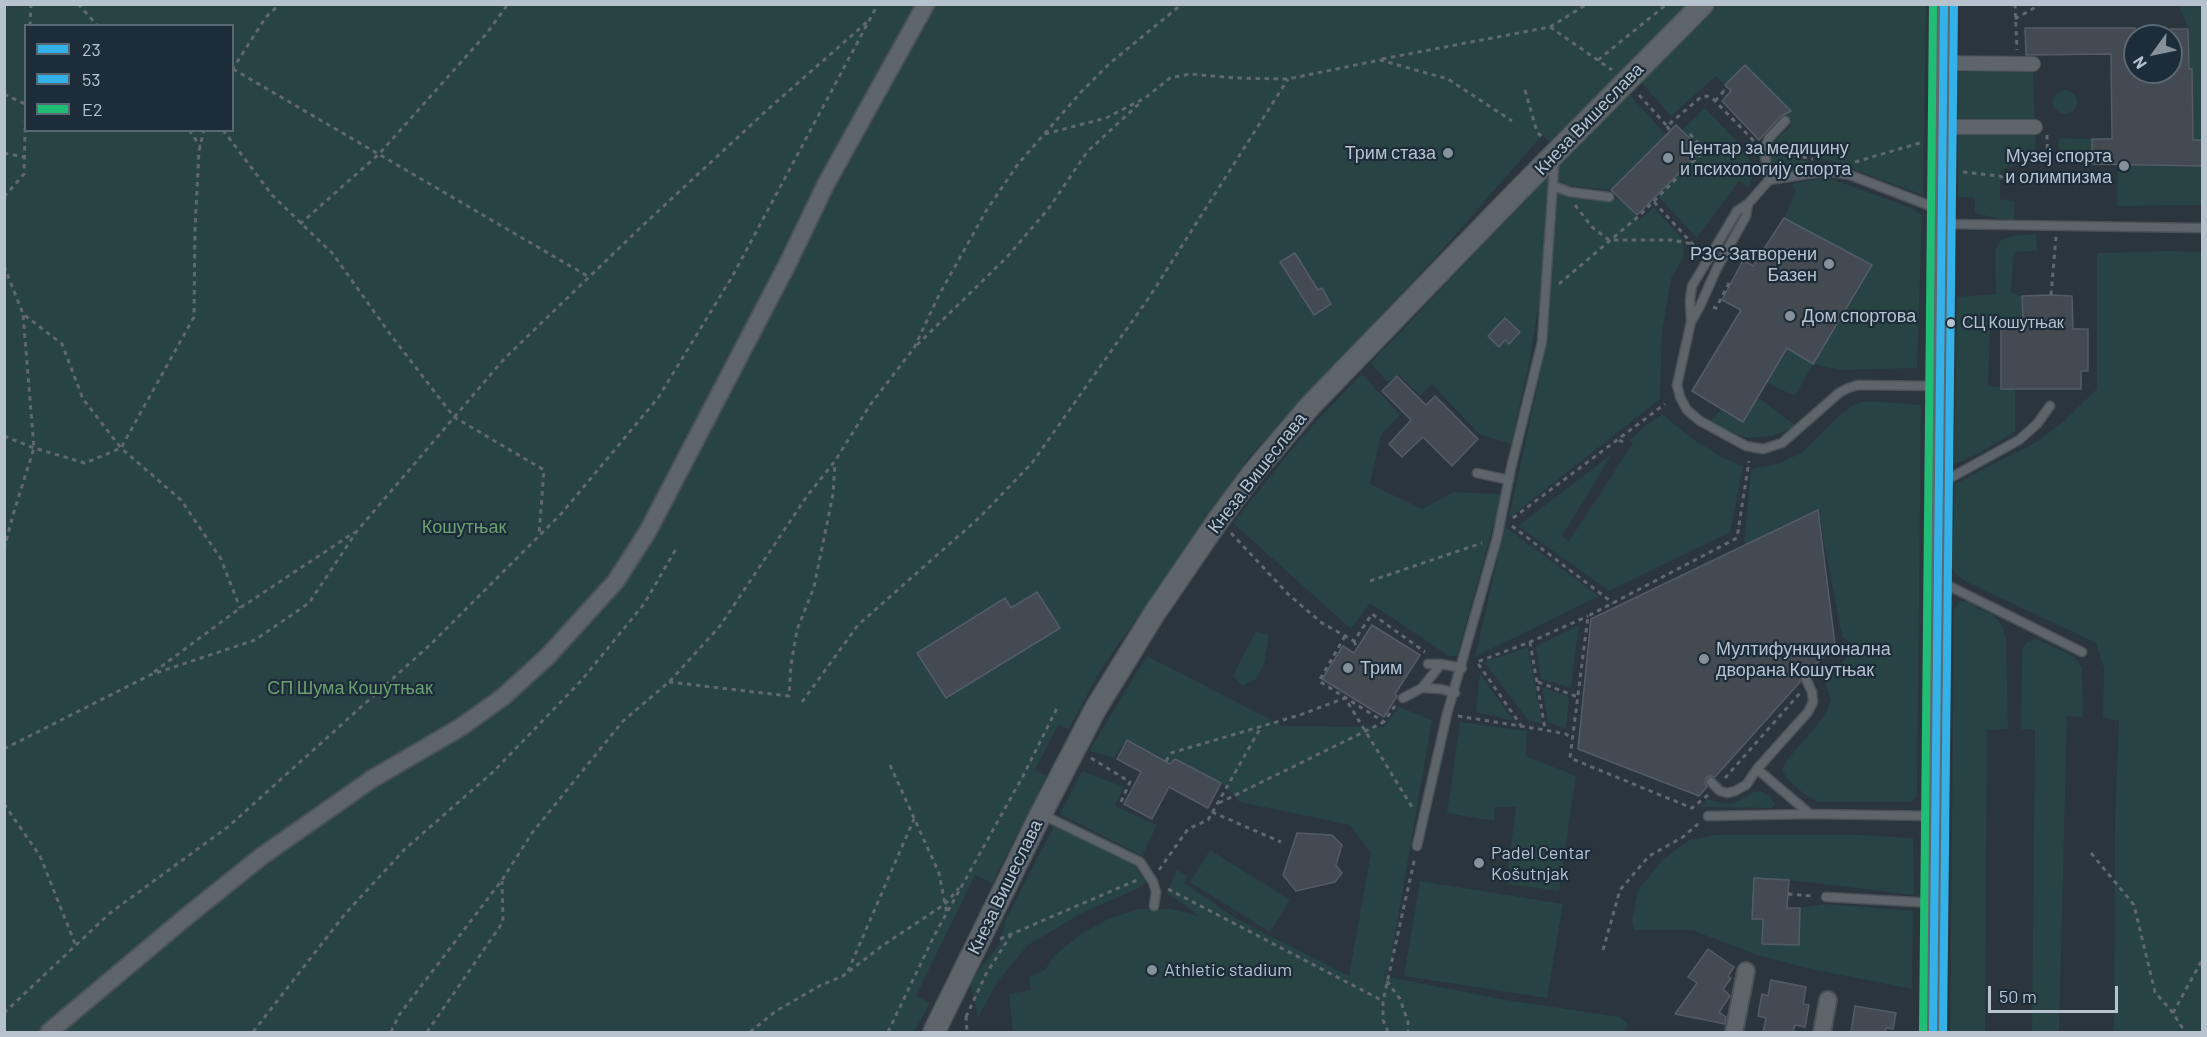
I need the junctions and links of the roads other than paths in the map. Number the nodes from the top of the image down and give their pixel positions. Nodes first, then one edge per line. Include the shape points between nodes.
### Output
1 (926, 4) edge
2 (1703, 4) edge
3 (1944, 4) edge
4 (1943, 63) junction
5 (2033, 64) dead end
6 (1785, 121) dead end
7 (2035, 127) dead end
8 (1935, 133) junction
9 (1549, 160) junction
10 (1769, 180) junction
11 (1553, 186) junction
12 (1609, 197) dead end
13 (1748, 204) junction
14 (1941, 215) junction
15 (2202, 228) edge
16 (1691, 322) junction
17 (1941, 386) junction
18 (2050, 406) dead end
19 (1477, 473) dead end
20 (1940, 478) junction
21 (1509, 480) junction
22 (1938, 581) junction
23 (2082, 652) dead end
24 (1428, 664) dead end
25 (1441, 664) junction
26 (1462, 668) junction
27 (1806, 680) road end
28 (1422, 688) junction
29 (1455, 693) junction
30 (1403, 698) road end
31 (1758, 770) junction
32 (1714, 785) road end
33 (1041, 814) junction
34 (1810, 814) junction
35 (1708, 816) road end
36 (1935, 816) junction
37 (1417, 846) road end
38 (1826, 897) road end
39 (1934, 903) junction
40 (1154, 906) dead end
41 (1746, 971) dead end
42 (1828, 1000) dead end
43 (49, 1032) edge
44 (934, 1032) edge
45 (1734, 1032) edge
46 (1822, 1032) edge
47 (1933, 1032) edge

1 - 43 street via 826,184 648,531 616,581 548,656 497,702 461,728 372,779 262,856
2 - 9 street, Кнеза Вишеслава
3 - 4 main road
4 - 5 street
4 - 8 main road
6 - 10 lane via 1764,149
7 - 8 street
8 - 14 main road
9 - 11 lane via 1554,167
9 - 33 street, Кнеза Вишеслава via 1310,406 1253,473 1123,661
10 - 13 lane
10 - 14 lane via 1832,169 1928,205
11 - 12 lane
11 - 21 lane via 1542,342
13 - 16 lane via 1746,216
13 - 16 lane via 1737,211 1692,286
14 - 15 lane
14 - 17 main road
16 - 17 lane via 1679,370 1680,397 1700,421 1751,448 1782,443 1848,388
17 - 20 main road
18 - 20 lane via 2019,440 1952,477
19 - 21 lane
20 - 22 main road
21 - 26 lane
22 - 23 lane
22 - 36 main road
24 - 25 lane
25 - 26 lane
25 - 28 lane
26 - 29 lane
27 - 31 lane via 1813,702 1808,712
28 - 29 lane
28 - 30 lane
29 - 37 lane
31 - 32 lane via 1746,785 1727,794
31 - 34 lane
33 - 40 lane via 1140,862 1156,892
33 - 44 street, Кнеза Вишеслава
34 - 35 lane
34 - 36 lane
36 - 39 main road
38 - 39 lane
39 - 47 main road
41 - 45 street
42 - 46 street

